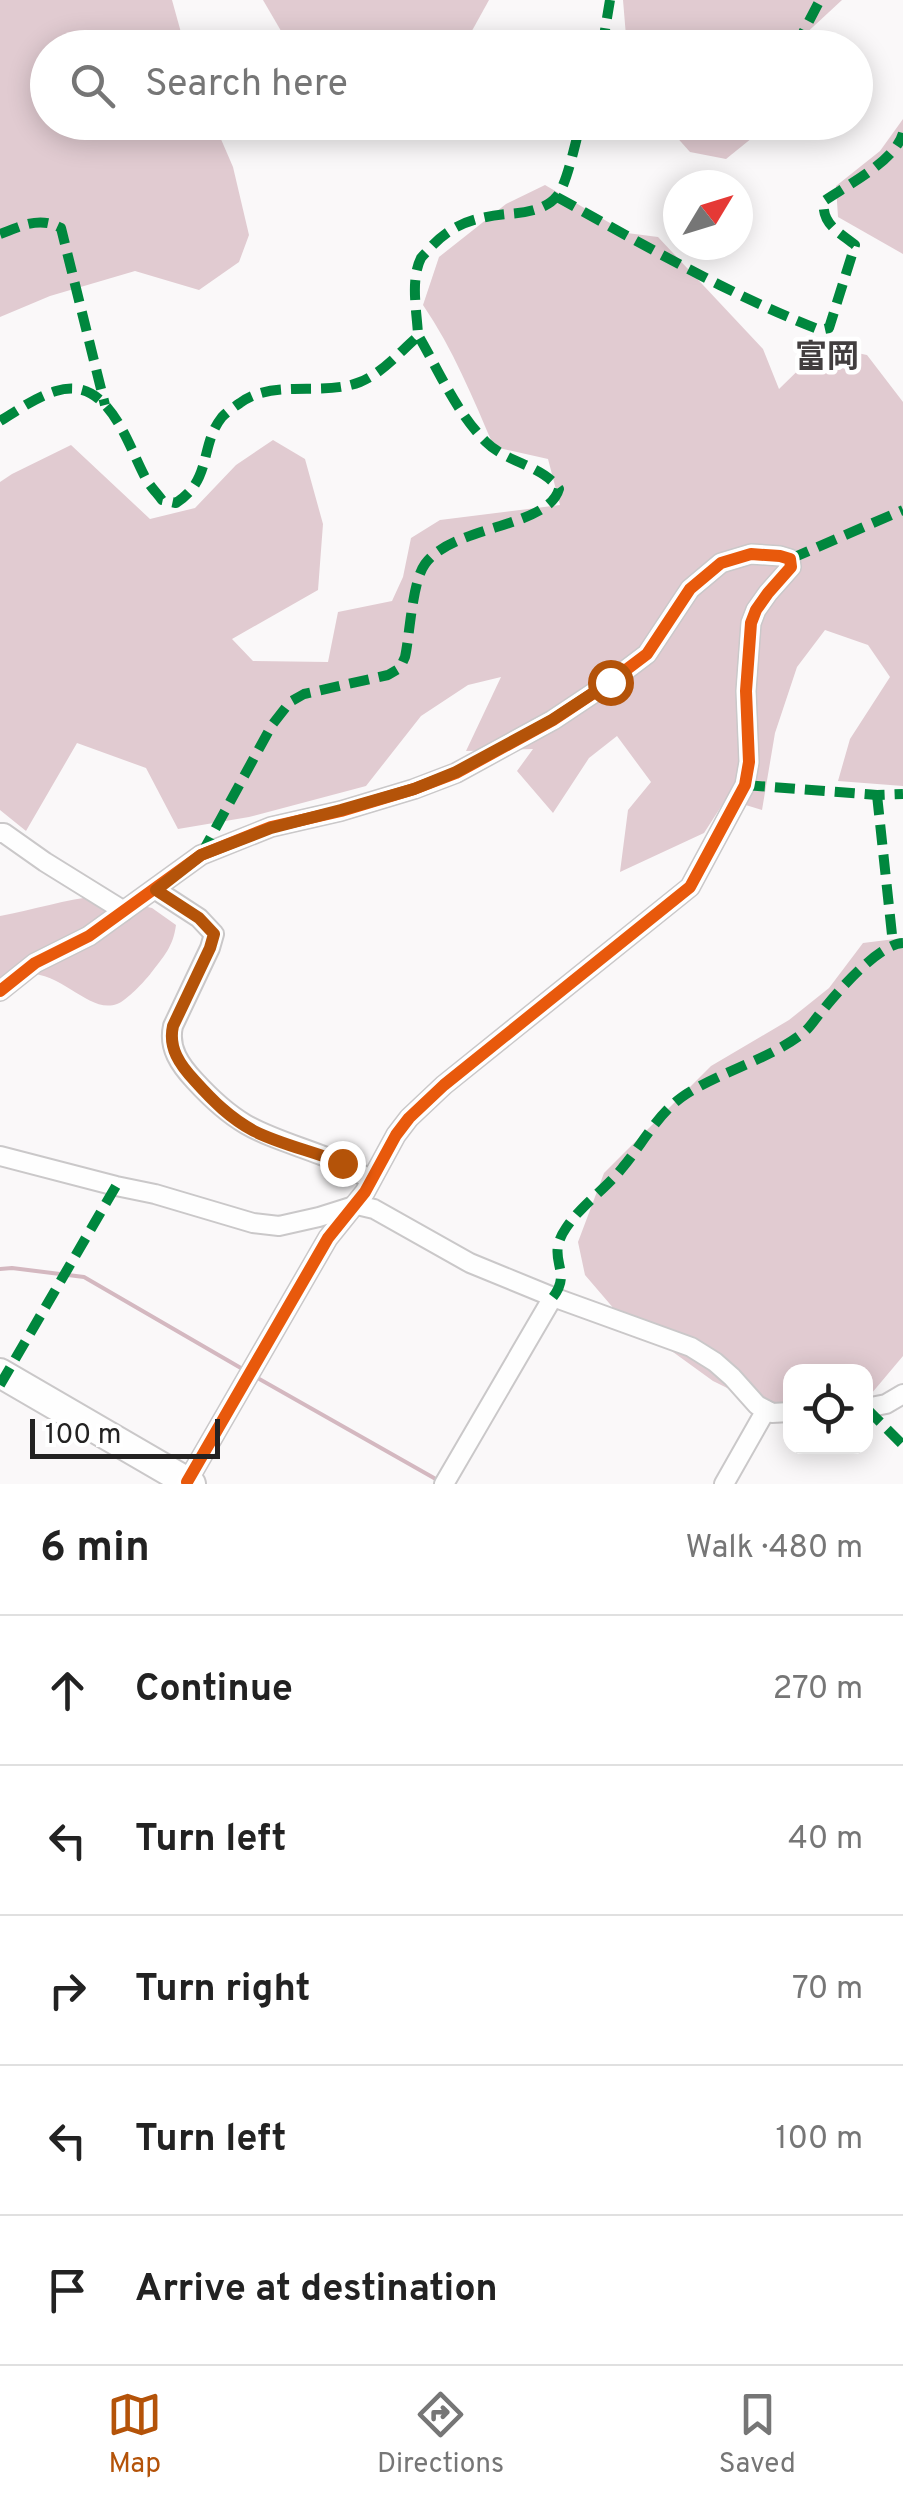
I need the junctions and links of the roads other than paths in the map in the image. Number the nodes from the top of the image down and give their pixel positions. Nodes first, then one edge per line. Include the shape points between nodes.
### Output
1 (0, 834) edge
2 (156, 890) junction
3 (124, 912) junction
4 (0, 991) edge
5 (0, 1156) edge
6 (370, 1179) junction
7 (356, 1205) junction
8 (553, 1297) junction
9 (0, 1373) edge
10 (903, 1394) edge
11 (873, 1407) edge
12 (766, 1410) junction
13 (783, 1412) edge
14 (189, 1483) edge
15 (444, 1484) edge
16 (724, 1484) edge

1 - 3 street
2 - 3 street
2 - 6 street via 214,934 173,1026 180,1064 243,1124
2 - 6 street via 201,855 271,828 414,789 498,751 647,654 690,588 721,563 751,554 790,559 791,567 751,623 744,786 690,887 444,1085 396,1135
3 - 4 street
5 - 7 street via 254,1224 280,1226
6 - 7 street
7 - 8 street
7 - 14 street via 328,1238
8 - 12 street via 691,1348
8 - 15 street
9 - 14 highway
10 - 11 street
12 - 13 street
12 - 16 street

